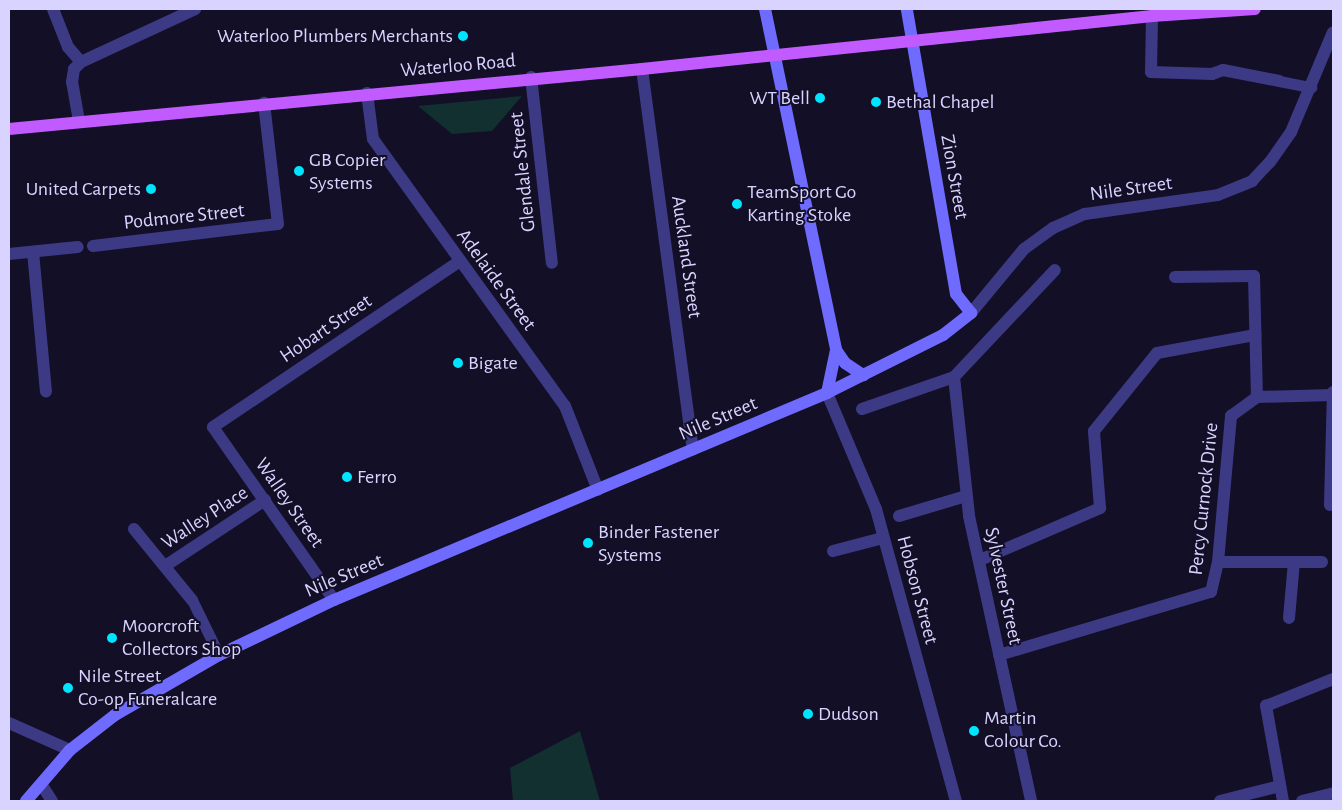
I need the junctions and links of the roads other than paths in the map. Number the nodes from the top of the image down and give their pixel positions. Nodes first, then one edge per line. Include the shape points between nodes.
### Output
1 (53, 9) edge
2 (195, 9) edge
3 (765, 9) edge
4 (907, 9) edge
5 (1255, 9) edge
6 (1152, 16) junction
7 (1333, 32) edge
8 (911, 42) junction
9 (773, 54) junction
10 (82, 62) junction
11 (642, 69) junction
12 (531, 78) junction
13 (1279, 81) joint
14 (1311, 87) junction
15 (367, 93) junction
16 (264, 103) junction
17 (79, 121) junction
18 (9, 129) edge
19 (93, 246) joint
20 (78, 247) joint
21 (33, 252) junction
22 (9, 254) edge
23 (460, 261) junction
24 (552, 263) dead end
25 (1054, 270) dead end
26 (1175, 277) dead end
27 (971, 312) junction
28 (1255, 335) junction
29 (836, 350) junction
30 (863, 375) junction
31 (954, 377) junction
32 (46, 391) dead end
33 (827, 393) junction
34 (1333, 394) edge
35 (1258, 397) junction
36 (862, 409) dead end
37 (1333, 415) edge
38 (213, 427) joint
39 (693, 450) junction
40 (598, 490) junction
41 (966, 496) junction
42 (265, 500) junction
43 (1330, 505) dead end
44 (899, 516) dead end
45 (134, 529) dead end
46 (883, 538) junction
47 (833, 551) dead end
48 (980, 560) junction
49 (1218, 562) junction
50 (1294, 562) junction
51 (1322, 562) dead end
52 (165, 566) junction
53 (192, 600) joint
54 (334, 600) junction
55 (1289, 618) dead end
56 (219, 655) junction
57 (1000, 655) junction
58 (1333, 679) edge
59 (9, 723) edge
60 (70, 750) junction
61 (42, 784) junction
62 (1280, 786) junction
63 (1333, 793) edge
64 (26, 801) edge
65 (52, 801) edge
66 (956, 801) edge
67 (1030, 801) edge
68 (1220, 801) edge
69 (1283, 801) edge
70 (1302, 801) edge

1 - 10 street via 68,47
2 - 10 street
3 - 9 main road
4 - 8 main road, Zion Street
5 - 6 main road, Waterloo Road
6 - 8 main road, Waterloo Road
6 - 13 street via 1151,72 1212,74 1223,70
7 - 14 street, Nile Street
8 - 9 main road, Waterloo Road
8 - 27 main road, Zion Street via 956,294
9 - 11 main road, Waterloo Road
9 - 29 main road
10 - 17 street via 74,70 72,82
11 - 12 main road, Waterloo Road
11 - 39 street, Auckland Street
12 - 15 main road, Waterloo Road
12 - 24 street, Glendale Street
13 - 14 street
14 - 27 street, Nile Street via 1291,132 1252,181 1218,195 1085,214 1039,236 1024,249
15 - 16 main road, Waterloo Road
15 - 23 street, Adelaide Street via 372,140
16 - 17 main road, Waterloo Road
16 - 19 street, Podmore Street via 278,224
17 - 18 main road, Waterloo Road
19 - 20 street
20 - 21 street
21 - 22 street
21 - 32 street
23 - 38 street, Hobart Street
23 - 40 street, Adelaide Street via 564,406
25 - 31 street
26 - 28 street via 1254,276
27 - 30 main road, Nile Street via 943,336
28 - 35 street
28 - 48 street via 1157,353 1094,431 1100,508
29 - 30 main road via 845,363
29 - 33 main road
30 - 33 main road, Nile Street
31 - 36 street
31 - 41 street, Sylvester Street
33 - 39 main road, Nile Street
33 - 46 street, Hobson Street via 864,475
34 - 35 street
34 - 37 street
35 - 49 street, Percy Curnock Drive via 1231,416
37 - 43 street
38 - 42 street, Walley Street
39 - 40 main road, Nile Street
40 - 54 main road, Nile Street
41 - 44 street
41 - 48 street, Sylvester Street
42 - 52 street, Walley Place
42 - 54 street, Walley Street
45 - 52 street
46 - 47 street
46 - 66 street, Hobson Street
48 - 57 street, Sylvester Street
49 - 50 street
49 - 57 street, Percy Curnock Drive via 1211,592
50 - 51 street
50 - 55 street
52 - 53 street
53 - 56 street
54 - 56 main road, Nile Street
56 - 60 main road, Nile Street via 115,715
57 - 67 street, Sylvester Street
58 - 62 street via 1266,706
59 - 60 street
60 - 61 main road, Nile Street
61 - 64 main road, Nile Street
61 - 65 street
62 - 68 street
62 - 69 street
63 - 70 street

